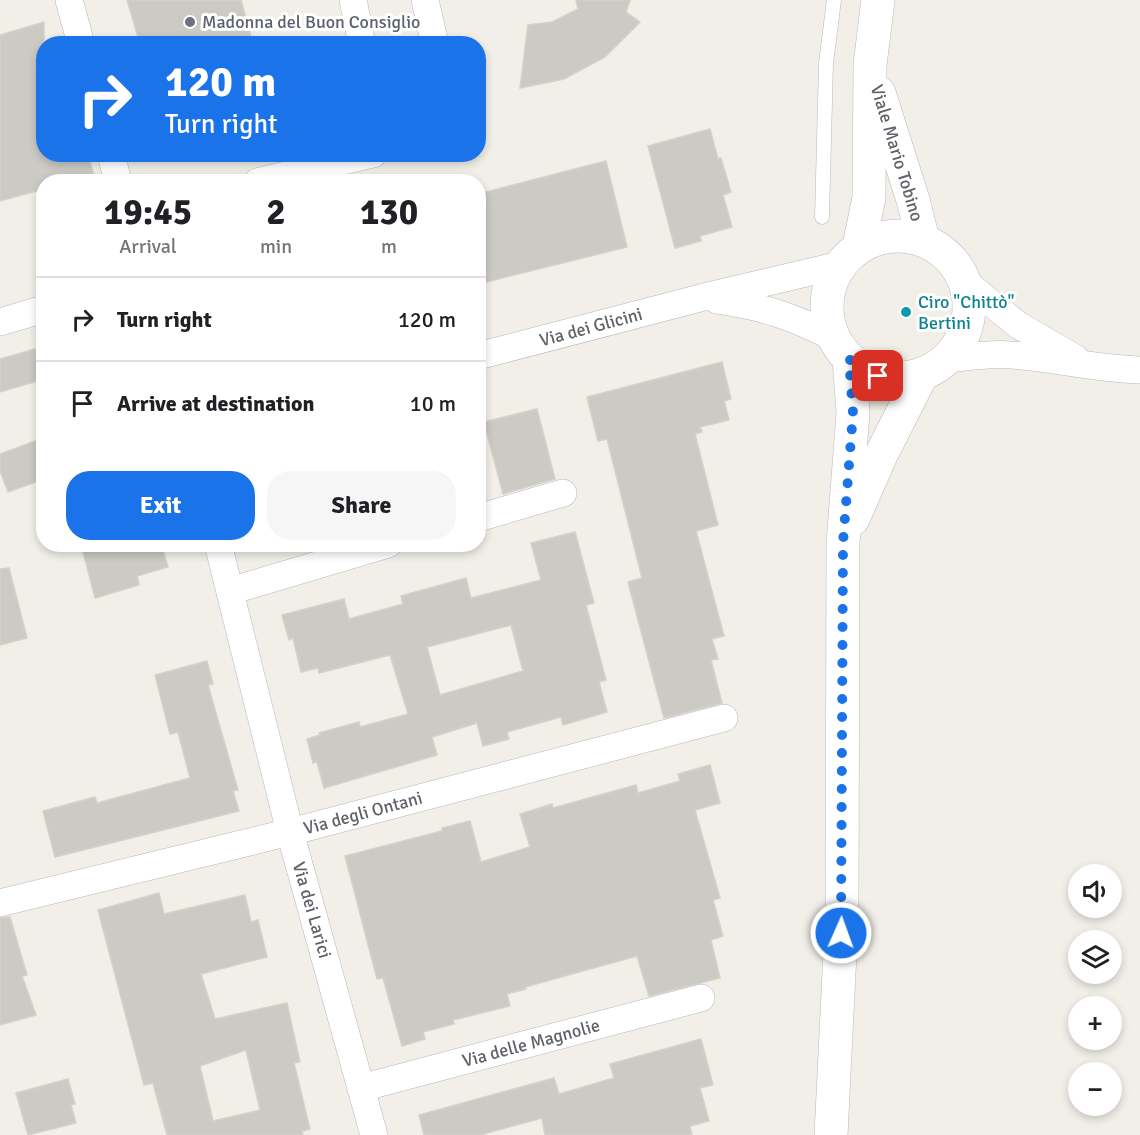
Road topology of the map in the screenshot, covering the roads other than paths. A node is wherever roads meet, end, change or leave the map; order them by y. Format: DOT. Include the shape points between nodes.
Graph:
graph roads {
  1 [pos="69,0"];
  2 [pos="353,0"];
  3 [pos="425,0"];
  4 [pos="834,0"];
  5 [pos="878,0"];
  6 [pos="79,36"];
  7 [pos="360,36"];
  8 [pos="433,36"];
  9 [pos="870,66"];
  10 [pos="340,162"];
  11 [pos="290,174"];
  12 [pos="822,217"];
  13 [pos="923,240"];
  14 [pos="849,256"];
  15 [pos="964,282"];
  16 [pos="704,297"];
  17 [pos="36,311"];
  18 [pos="0,322"];
  19 [pos="841,349"];
  20 [pos="486,354"];
  21 [pos="1084,363"];
  22 [pos="935,367"];
  23 [pos="1139,370"];
  24 [pos="563,493"];
  25 [pos="486,516"];
  26 [pos="843,543"];
  27 [pos="220,552"];
  28 [pos="361,552"];
  29 [pos="230,591"];
  30 [pos="724,718"];
  31 [pos="290,832"];
  32 [pos="0,903"];
  33 [pos="700,998"];
  34 [pos="361,1088"];
  35 [pos="374,1135"];
  36 [pos="831,1135"];
  1 -- 6 [label="street"];
  2 -- 7 [label="street"];
  3 -- 8 [label="street"];
  4 -- 12 [label="lane" via="826,63"];
  5 -- 9 [label="main road, Viale Mario Tobino"];
  9 -- 13 [label="main road, Viale Mario Tobino"];
  9 -- 14 [label="main road, Viale Mario Tobino" via="869,198"];
  10 -- 11 [label="street"];
  13 -- 14 [label="main road" via="887,236"];
  13 -- 15 [label="main road" via="955,264"];
  14 -- 16 [label="street, Via dei Glicini"];
  14 -- 19 [label="main road" via="831,282 826,301 828,320"];
  15 -- 21 [label="street" via="1018,325"];
  15 -- 22 [label="main road" via="969,302 968,323 960,343"];
  16 -- 19 [label="street, Via dei Glicini" via="780,313 804,323"];
  16 -- 20 [label="street, Via dei Glicini"];
  17 -- 18 [label="street"];
  19 -- 22 [label="main road" via="862,370 878,376 896,379"];
  19 -- 26 [label="main road" via="853,413"];
  21 -- 22 [label="street" via="1010,355"];
  21 -- 23 [label="street"];
  22 -- 26 [label="main road" via="881,455"];
  24 -- 25 [label="street"];
  26 -- 36 [label="main road" via="842,912"];
  27 -- 29 [label="street, Via dei Larici"];
  28 -- 29 [label="street"];
  29 -- 31 [label="street, Via dei Larici"];
  30 -- 31 [label="street, Via degli Ontani"];
  31 -- 32 [label="street, Via degli Ontani"];
  31 -- 34 [label="street, Via dei Larici"];
  33 -- 34 [label="street, Via delle Magnolie"];
  34 -- 35 [label="street, Via dei Larici"];
}
